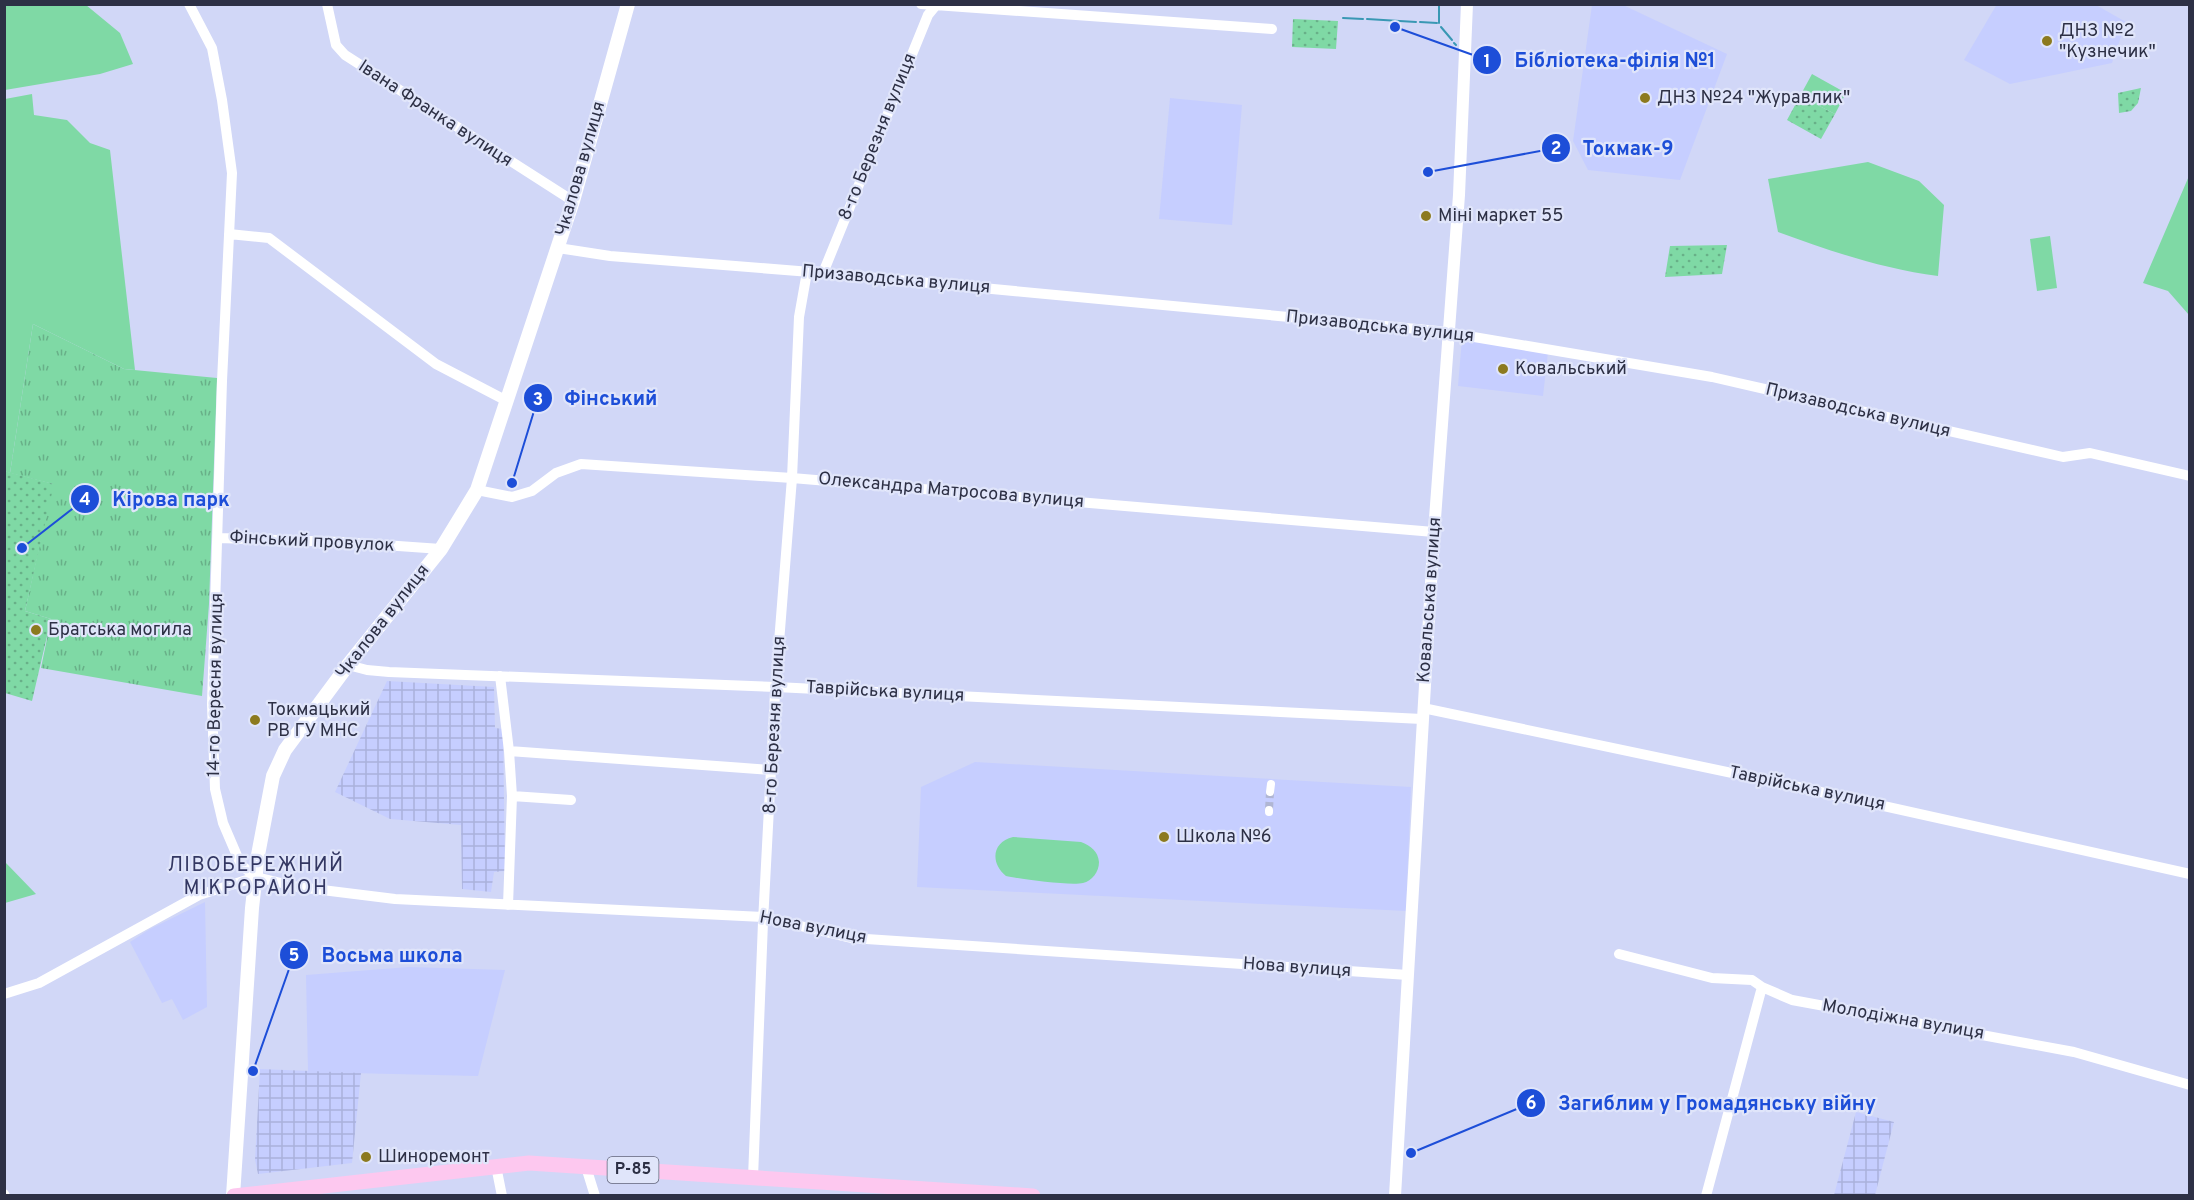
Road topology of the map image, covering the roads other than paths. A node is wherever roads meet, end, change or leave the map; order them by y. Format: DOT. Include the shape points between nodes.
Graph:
graph roads {
  1 [pos="189,4"];
  2 [pos="327,4"];
  3 [pos="628,4"];
  4 [pos="921,4"];
  5 [pos="1467,4"];
  6 [pos="936,5"];
  7 [pos="1272,29"];
  8 [pos="573,201"];
  9 [pos="229,234"];
  10 [pos="558,248"];
  11 [pos="807,272"];
  12 [pos="823,273"];
  13 [pos="1448,332"];
  14 [pos="507,401"];
  15 [pos="2190,476"];
  16 [pos="792,478"];
  17 [pos="477,490"];
  18 [pos="1434,532"];
  19 [pos="219,538"];
  20 [pos="441,549"];
  21 [pos="348,665"];
  22 [pos="500,676"];
  23 [pos="776,687"];
  24 [pos="1423,714"];
  25 [pos="509,751"];
  26 [pos="772,770"];
  27 [pos="512,796"];
  28 [pos="571,800"];
  29 [pos="2190,874"];
  30 [pos="256,877"];
  31 [pos="508,905"];
  32 [pos="763,917"];
  33 [pos="1619,954"];
  34 [pos="1408,975"];
  35 [pos="1761,987"];
  36 [pos="4,994"];
  37 [pos="2190,1085"];
  38 [pos="496,1166"];
  39 [pos="586,1167"];
  40 [pos="753,1178"];
  41 [pos="857,1190"];
  42 [pos="234,1196"];
  43 [pos="502,1196"];
  44 [pos="595,1196"];
  45 [pos="1033,1196"];
  46 [pos="1395,1196"];
  47 [pos="1706,1196"];
  1 -- 9 [label="street, 14-го Вересня вулиця" via="212,48 222,100 232,173"];
  2 -- 8 [label="street, Івана Франка вулиця" via="336,45 345,55"];
  3 -- 8 [label="main road, Чкалова вулиця"];
  4 -- 6 [label="street"];
  5 -- 13 [label="street, Ковальська вулиця" via="1459,195"];
  6 -- 7 [label="street"];
  6 -- 12 [label="street, 8-го Березня вулиця" via="928,15"];
  8 -- 10 [label="main road, Чкалова вулиця"];
  9 -- 14 [label="street" via="269,238 436,364"];
  9 -- 19 [label="street, 14-го Вересня вулиця"];
  10 -- 11 [label="street, Призаводська вулиця"];
  10 -- 14 [label="main road, Чкалова вулиця"];
  11 -- 12 [label="street, Призаводська вулиця"];
  11 -- 16 [label="street, 8-го Березня вулиця" via="799,317"];
  12 -- 13 [label="street, Призаводська вулиця"];
  13 -- 15 [label="street, Призаводська вулиця" via="1712,377 2063,457 2090,453"];
  13 -- 18 [label="street, Ковальська вулиця"];
  14 -- 17 [label="main road, Чкалова вулиця"];
  16 -- 17 [label="street, Олександра Матросова вулиця" via="581,464 555,473 532,491 512,497"];
  16 -- 18 [label="street, Олександра Матросова вулиця"];
  16 -- 23 [label="street, 8-го Березня вулиця"];
  17 -- 20 [label="main road, Чкалова вулиця"];
  18 -- 24 [label="street, Ковальська вулиця"];
  19 -- 20 [label="street, Фінський провулок"];
  19 -- 30 [label="street, 14-го Вересня вулиця" via="212,704 215,789 223,823 241,865"];
  20 -- 21 [label="main road, Чкалова вулиця"];
  21 -- 22 [label="street, Таврійська вулиця" via="389,672"];
  21 -- 30 [label="main road, Чкалова вулиця" via="285,750 273,776"];
  22 -- 23 [label="street, Таврійська вулиця"];
  22 -- 25 [label="street"];
  23 -- 24 [label="street, Таврійська вулиця"];
  23 -- 26 [label="street, 8-го Березня вулиця"];
  24 -- 29 [label="street, Таврійська вулиця" via="1789,785"];
  24 -- 34 [label="street, Ковальська вулиця"];
  25 -- 26 [label="street"];
  25 -- 27 [label="street"];
  26 -- 32 [label="street, 8-го Березня вулиця"];
  27 -- 28 [label="street"];
  27 -- 31 [label="street"];
  30 -- 31 [label="street, Нова вулиця" via="298,887 395,899"];
  30 -- 36 [label="street" via="200,895 39,983"];
  30 -- 42 [label="main road"];
  31 -- 32 [label="street, Нова вулиця"];
  32 -- 34 [label="street, Нова вулиця" via="851,938"];
  32 -- 40 [label="street, 8-го Березня вулиця"];
  33 -- 35 [label="street, Молодіжна вулиця" via="1712,978 1752,980"];
  34 -- 46 [label="street, Ковальська вулиця"];
  35 -- 37 [label="street, Молодіжна вулиця" via="1792,1000 2074,1052"];
  35 -- 47 [label="street"];
  38 -- 39 [label="main road, Р-85" via="529,1163"];
  38 -- 42 [label="main road, Р-85"];
  38 -- 43 [label="street"];
  39 -- 40 [label="main road, Р-85"];
  39 -- 44 [label="street"];
  40 -- 41 [label="main road, Р-85"];
  41 -- 45 [label="main road, Р-85"];
}
